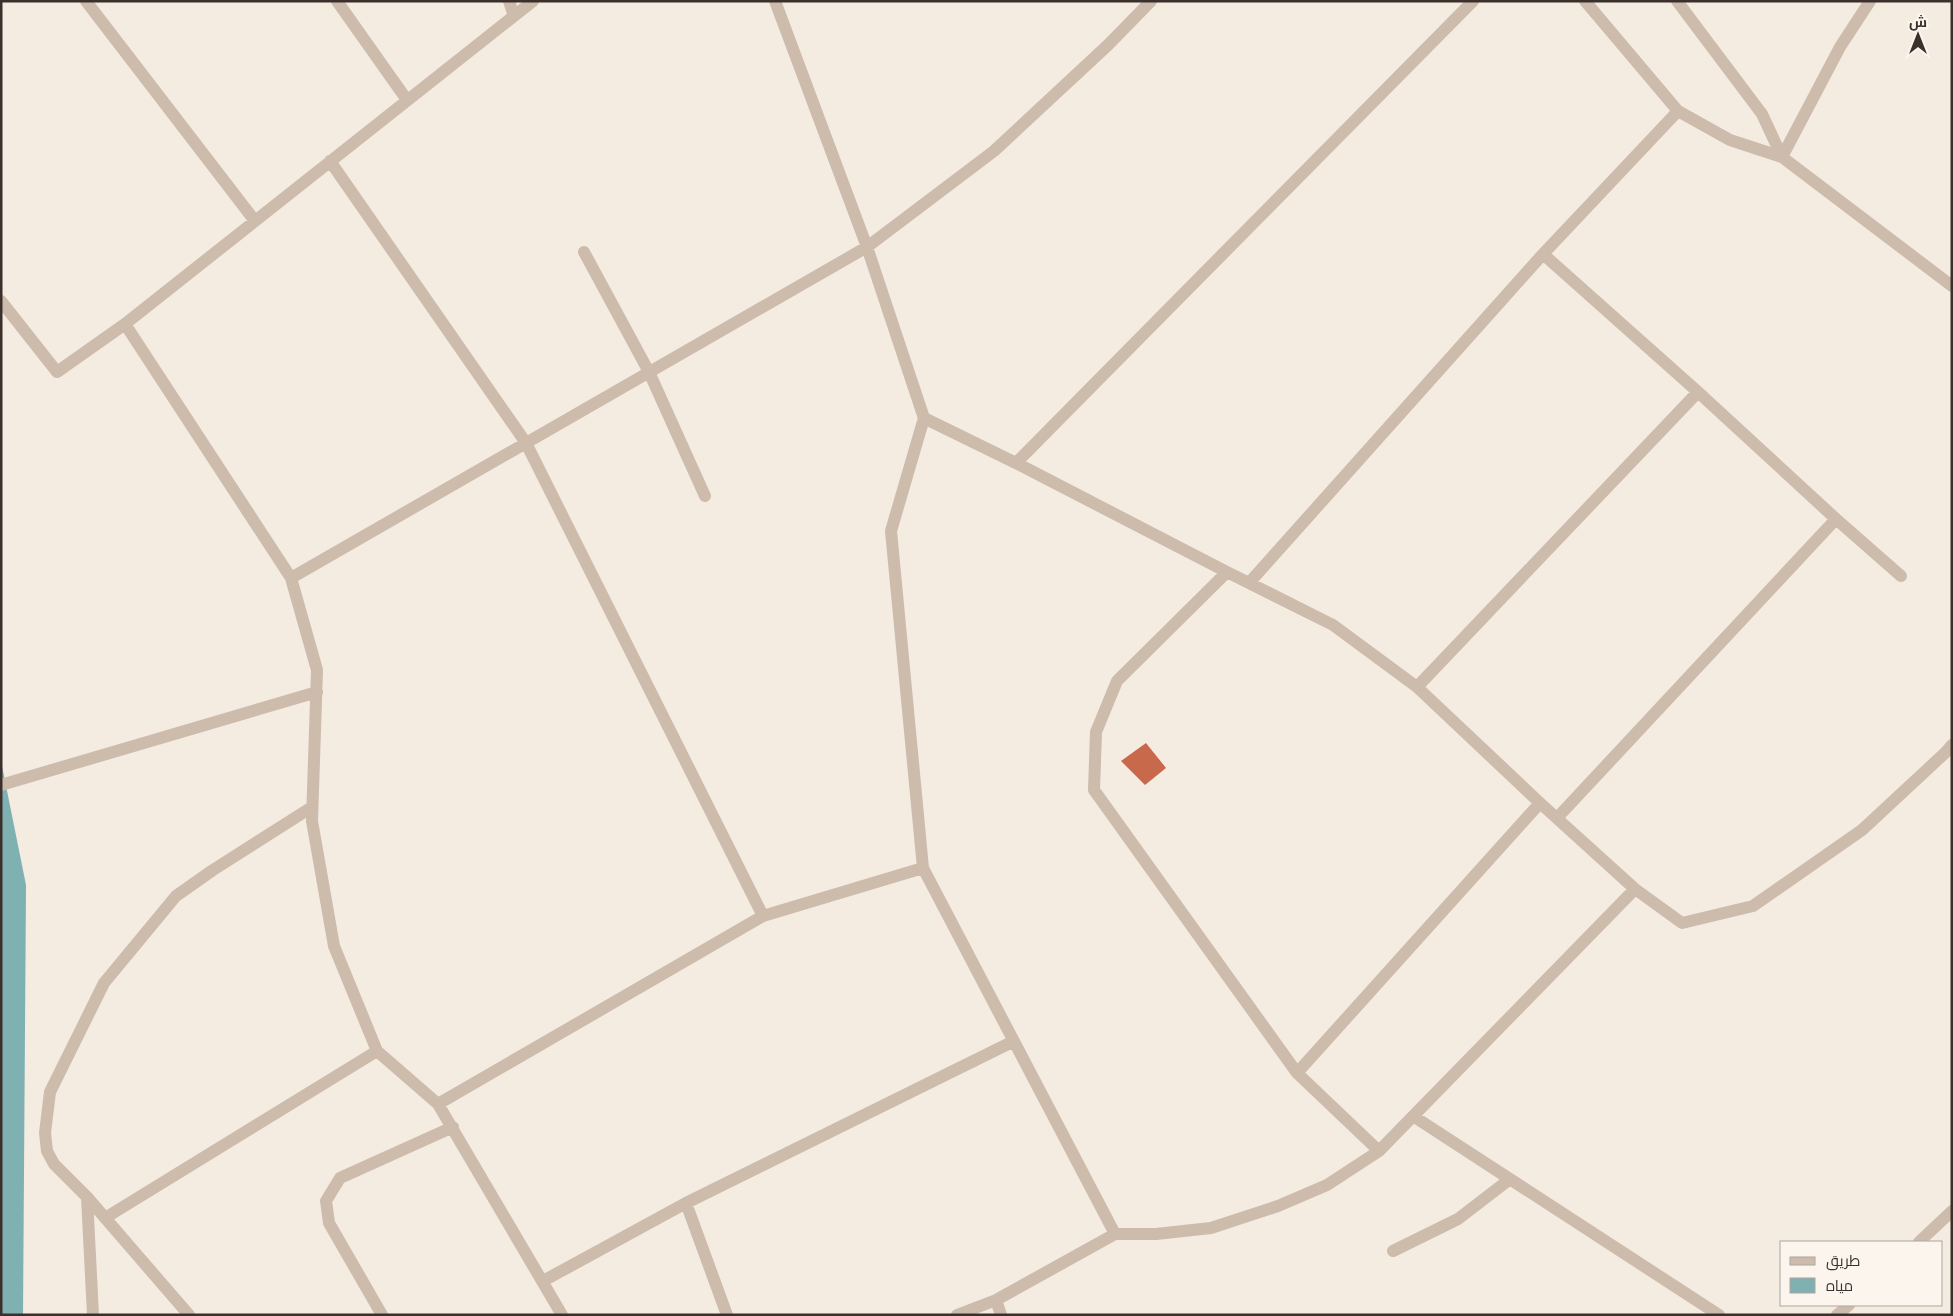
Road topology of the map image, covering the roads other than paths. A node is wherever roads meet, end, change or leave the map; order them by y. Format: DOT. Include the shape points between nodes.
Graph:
graph roads {
  1 [pos="86,1"];
  2 [pos="337,1"];
  3 [pos="510,1"];
  4 [pos="533,1"];
  5 [pos="775,1"];
  6 [pos="1151,1"];
  7 [pos="1473,1"];
  8 [pos="1586,1"];
  9 [pos="1677,1"];
  10 [pos="1870,1"];
  11 [pos="514,16"];
  12 [pos="407,100"];
  13 [pos="1678,111"];
  14 [pos="1782,156"];
  15 [pos="330,162"];
  16 [pos="255,221"];
  17 [pos="867,247"];
  18 [pos="584,252"];
  19 [pos="1543,254"];
  20 [pos="1950,282"];
  21 [pos="1,301"];
  22 [pos="125,324"];
  23 [pos="649,372"];
  24 [pos="1698,392"];
  25 [pos="924,418"];
  26 [pos="526,443"];
  27 [pos="1016,463"];
  28 [pos="705,496"];
  29 [pos="1836,519"];
  30 [pos="1227,572"];
  31 [pos="1901,576"];
  32 [pos="291,578"];
  33 [pos="1249,583"];
  34 [pos="1416,687"];
  35 [pos="316,692"];
  36 [pos="1952,745"];
  37 [pos="1,784"];
  38 [pos="1540,803"];
  39 [pos="312,807"];
  40 [pos="1558,818"];
  41 [pos="923,868"];
  42 [pos="1635,889"];
  43 [pos="763,916"];
  44 [pos="1014,1041"];
  45 [pos="378,1051"];
  46 [pos="1297,1073"];
  47 [pos="438,1104"];
  48 [pos="1413,1116"];
  49 [pos="453,1127"];
  50 [pos="1380,1151"];
  51 [pos="1510,1179"];
  52 [pos="87,1197"];
  53 [pos="686,1202"];
  54 [pos="1952,1211"];
  55 [pos="105,1218"];
  56 [pos="1115,1234"];
  57 [pos="1920,1241"];
  58 [pos="1394,1251"];
  59 [pos="543,1281"];
  60 [pos="996,1300"];
  61 [pos="1848,1306"];
  62 [pos="93,1315"];
  63 [pos="189,1315"];
  64 [pos="382,1315"];
  65 [pos="562,1315"];
  66 [pos="728,1315"];
  67 [pos="957,1315"];
  68 [pos="1001,1315"];
  69 [pos="1719,1315"];
  70 [pos="1837,1315"];
  1 -- 16 [label="street"];
  2 -- 12 [label="street"];
  3 -- 11 [label="street"];
  4 -- 11 [label="street"];
  5 -- 17 [label="street"];
  6 -- 17 [label="street" via="994,151"];
  7 -- 27 [label="street"];
  8 -- 13 [label="street"];
  9 -- 14 [label="street" via="1762,114"];
  10 -- 14 [label="street" via="1840,47"];
  11 -- 12 [label="street"];
  12 -- 15 [label="street"];
  13 -- 14 [label="street" via="1730,140"];
  13 -- 19 [label="street"];
  14 -- 20 [label="street"];
  15 -- 16 [label="street"];
  15 -- 26 [label="street"];
  16 -- 22 [label="street"];
  17 -- 23 [label="street"];
  17 -- 25 [label="street"];
  18 -- 23 [label="street"];
  19 -- 24 [label="street"];
  19 -- 33 [label="street"];
  21 -- 22 [label="street" via="57,372"];
  22 -- 32 [label="street"];
  23 -- 26 [label="street"];
  23 -- 28 [label="street"];
  24 -- 29 [label="street"];
  24 -- 34 [label="street"];
  25 -- 27 [label="street"];
  25 -- 41 [label="street" via="891,531"];
  26 -- 32 [label="street"];
  26 -- 43 [label="street"];
  27 -- 30 [label="street"];
  29 -- 31 [label="street"];
  29 -- 40 [label="street"];
  30 -- 33 [label="street"];
  30 -- 46 [label="street" via="1118,681 1096,732 1094,790"];
  32 -- 35 [label="street" via="317,670"];
  33 -- 34 [label="street" via="1333,625"];
  34 -- 38 [label="street"];
  35 -- 37 [label="street"];
  35 -- 39 [label="street"];
  36 -- 42 [label="street" via="1862,830 1753,906 1682,923"];
  38 -- 40 [label="street"];
  38 -- 46 [label="street"];
  39 -- 45 [label="street" via="334,946"];
  39 -- 52 [label="street" via="176,896 104,983 50,1092 44,1133 47,1151 54,1164"];
  40 -- 42 [label="street"];
  41 -- 43 [label="street"];
  41 -- 44 [label="street"];
  42 -- 48 [label="street"];
  43 -- 47 [label="street"];
  44 -- 53 [label="street"];
  44 -- 56 [label="street"];
  45 -- 47 [label="street"];
  45 -- 55 [label="street"];
  46 -- 50 [label="street"];
  47 -- 49 [label="street"];
  48 -- 50 [label="street"];
  48 -- 51 [label="street"];
  49 -- 59 [label="street"];
  49 -- 64 [label="street" via="340,1178 326,1201 329,1223"];
  50 -- 56 [label="street" via="1327,1185 1278,1206 1211,1228 1156,1234"];
  51 -- 58 [label="street" via="1458,1220"];
  51 -- 69 [label="street"];
  52 -- 55 [label="street"];
  52 -- 62 [label="street"];
  53 -- 59 [label="street"];
  53 -- 66 [label="street"];
  54 -- 57 [label="street"];
  55 -- 63 [label="street"];
  56 -- 60 [label="street"];
  59 -- 65 [label="street"];
  60 -- 67 [label="street"];
  60 -- 68 [label="street"];
  61 -- 70 [label="street"];
}
